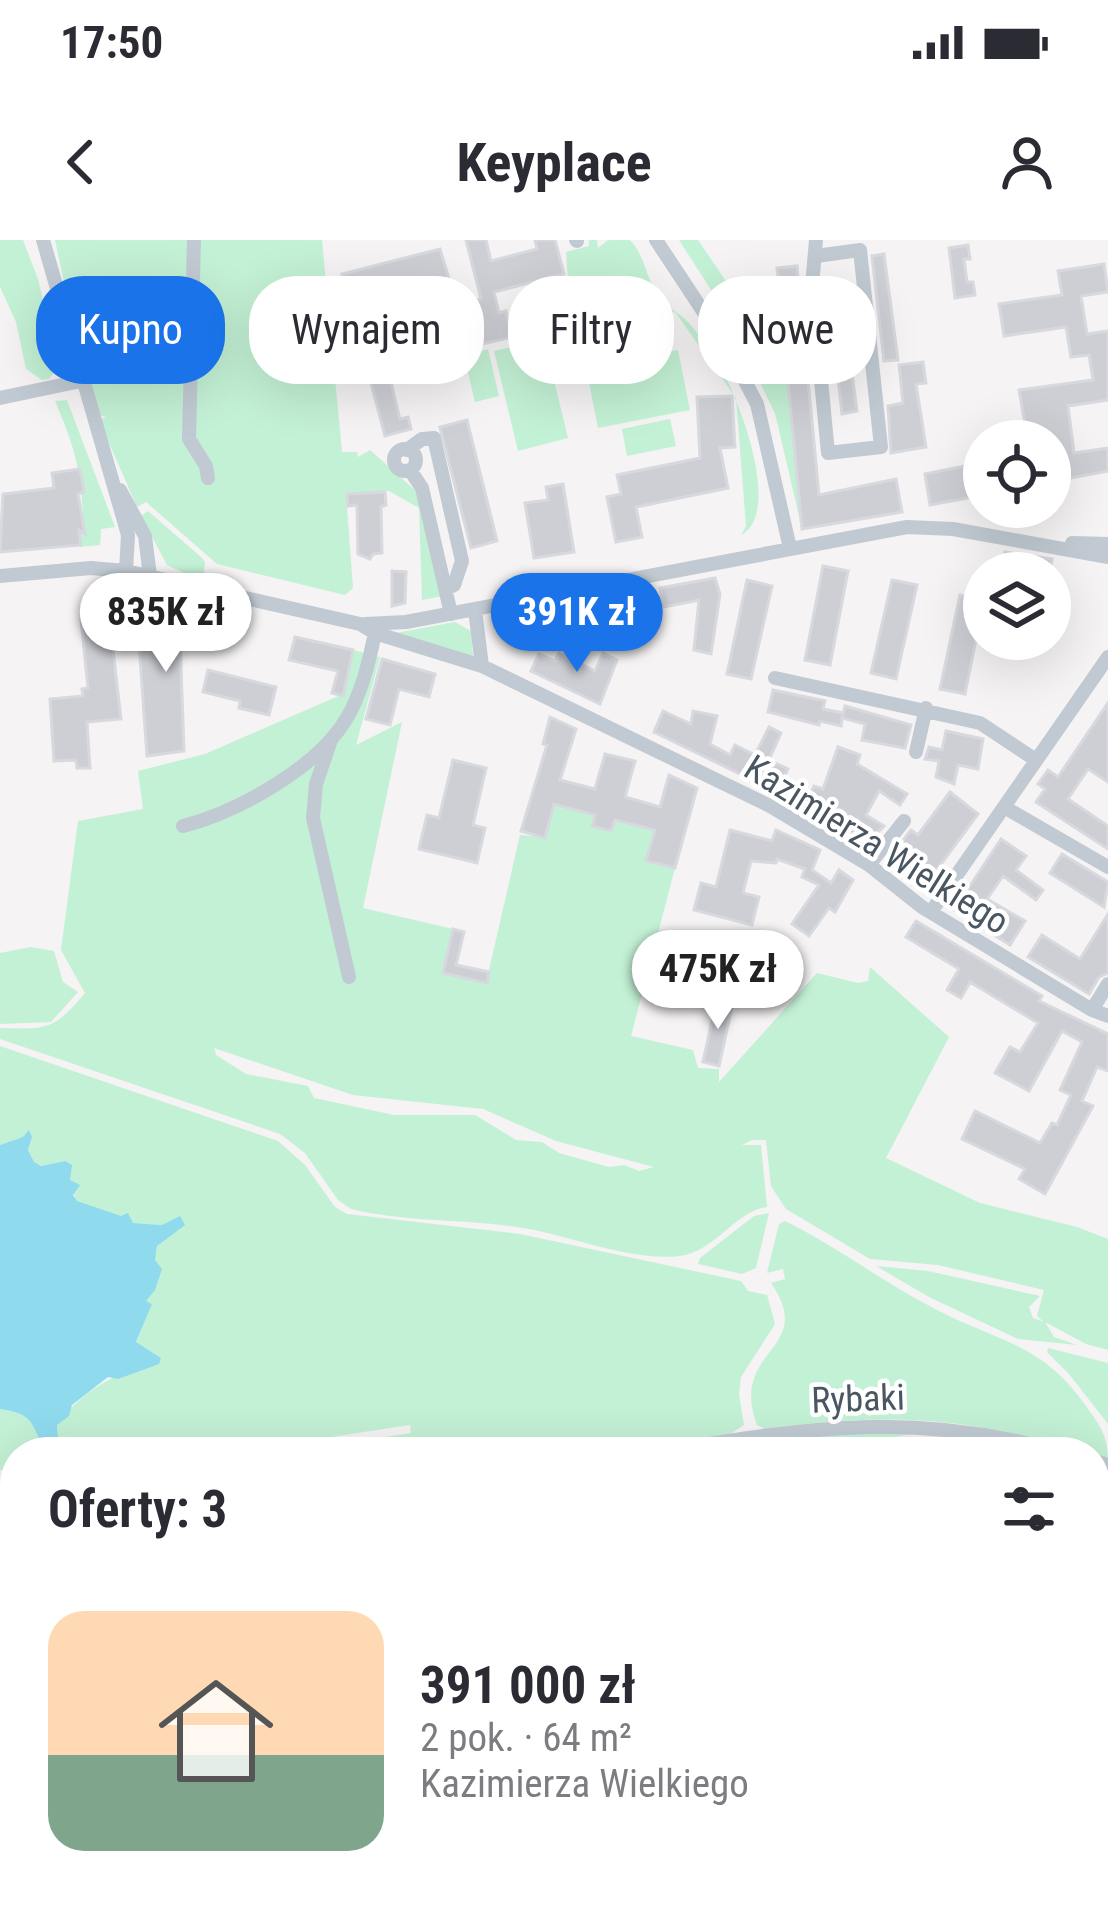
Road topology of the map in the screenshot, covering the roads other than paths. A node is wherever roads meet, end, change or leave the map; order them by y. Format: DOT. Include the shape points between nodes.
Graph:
graph roads {
  1 [pos="43,240"];
  2 [pos="194,240"];
  3 [pos="656,240"];
  4 [pos="816,248"];
  5 [pos="58,276"];
  6 [pos="68,384"];
  7 [pos="83,384"];
  8 [pos="0,398"];
  9 [pos="108,470"];
  10 [pos="208,478"];
  11 [pos="1043,542"];
  12 [pos="1108,544"];
  13 [pos="790,548"];
  14 [pos="1108,557"];
  15 [pos="126,571"];
  16 [pos="0,576"];
  17 [pos="150,576"];
  18 [pos="446,589"];
  19 [pos="475,610"];
  20 [pos="451,614"];
  21 [pos="360,624"];
  22 [pos="375,633"];
  23 [pos="1108,657"];
  24 [pos="482,666"];
  25 [pos="775,678"];
  26 [pos="926,708"];
  27 [pos="332,738"];
  28 [pos="916,752"];
  29 [pos="1036,760"];
  30 [pos="1004,807"];
  31 [pos="904,821"];
  32 [pos="183,826"];
  33 [pos="869,865"];
  34 [pos="1108,867"];
  35 [pos="931,912"];
  36 [pos="349,977"];
  37 [pos="1108,984"];
  38 [pos="1092,1010"];
  39 [pos="1108,1016"];
  40 [pos="754,1437"];
  41 [pos="997,1437"];
  1 -- 5 [label="street"];
  2 -- 10 [label="street" via="189,439"];
  3 -- 13 [label="street" via="757,404"];
  4 -- 4 [label="street" via="812,286 828,453 880,447 860,250"];
  6 -- 8 [label="street"];
  7 -- 9 [label="street"];
  9 -- 15 [label="street" via="128,535"];
  9 -- 17 [label="street" via="145,536"];
  11 -- 12 [label="street"];
  11 -- 13 [label="street" via="928,526"];
  11 -- 14 [label="street"];
  13 -- 19 [label="street"];
  15 -- 16 [label="street, Kazimierza Wielkiego"];
  15 -- 17 [label="street, Kazimierza Wielkiego"];
  17 -- 21 [label="street, Kazimierza Wielkiego"];
  18 -- 18 [label="street" via="422,488 394,462 422,439 434,438 462,560"];
  18 -- 20 [label="street"];
  19 -- 20 [label="street"];
  19 -- 24 [label="street"];
  20 -- 21 [label="street"];
  21 -- 22 [label="street, Kazimierza Wielkiego"];
  22 -- 24 [label="street, Kazimierza Wielkiego"];
  22 -- 27 [label="street" via="354,704"];
  23 -- 29 [label="street"];
  24 -- 33 [label="street, Kazimierza Wielkiego" via="770,806"];
  25 -- 26 [label="street"];
  26 -- 28 [label="street"];
  26 -- 29 [label="street" via="991,728"];
  27 -- 32 [label="street" via="250,799"];
  27 -- 36 [label="street" via="313,818"];
  29 -- 30 [label="street"];
  30 -- 34 [label="street"];
  30 -- 35 [label="street"];
  31 -- 33 [label="street"];
  33 -- 35 [label="street, Kazimierza Wielkiego"];
  35 -- 38 [label="street, Kazimierza Wielkiego"];
  37 -- 38 [label="street"];
  38 -- 39 [label="street, Kazimierza Wielkiego"];
  40 -- 41 [label="street, Rybaki" via="873,1424"];
}
